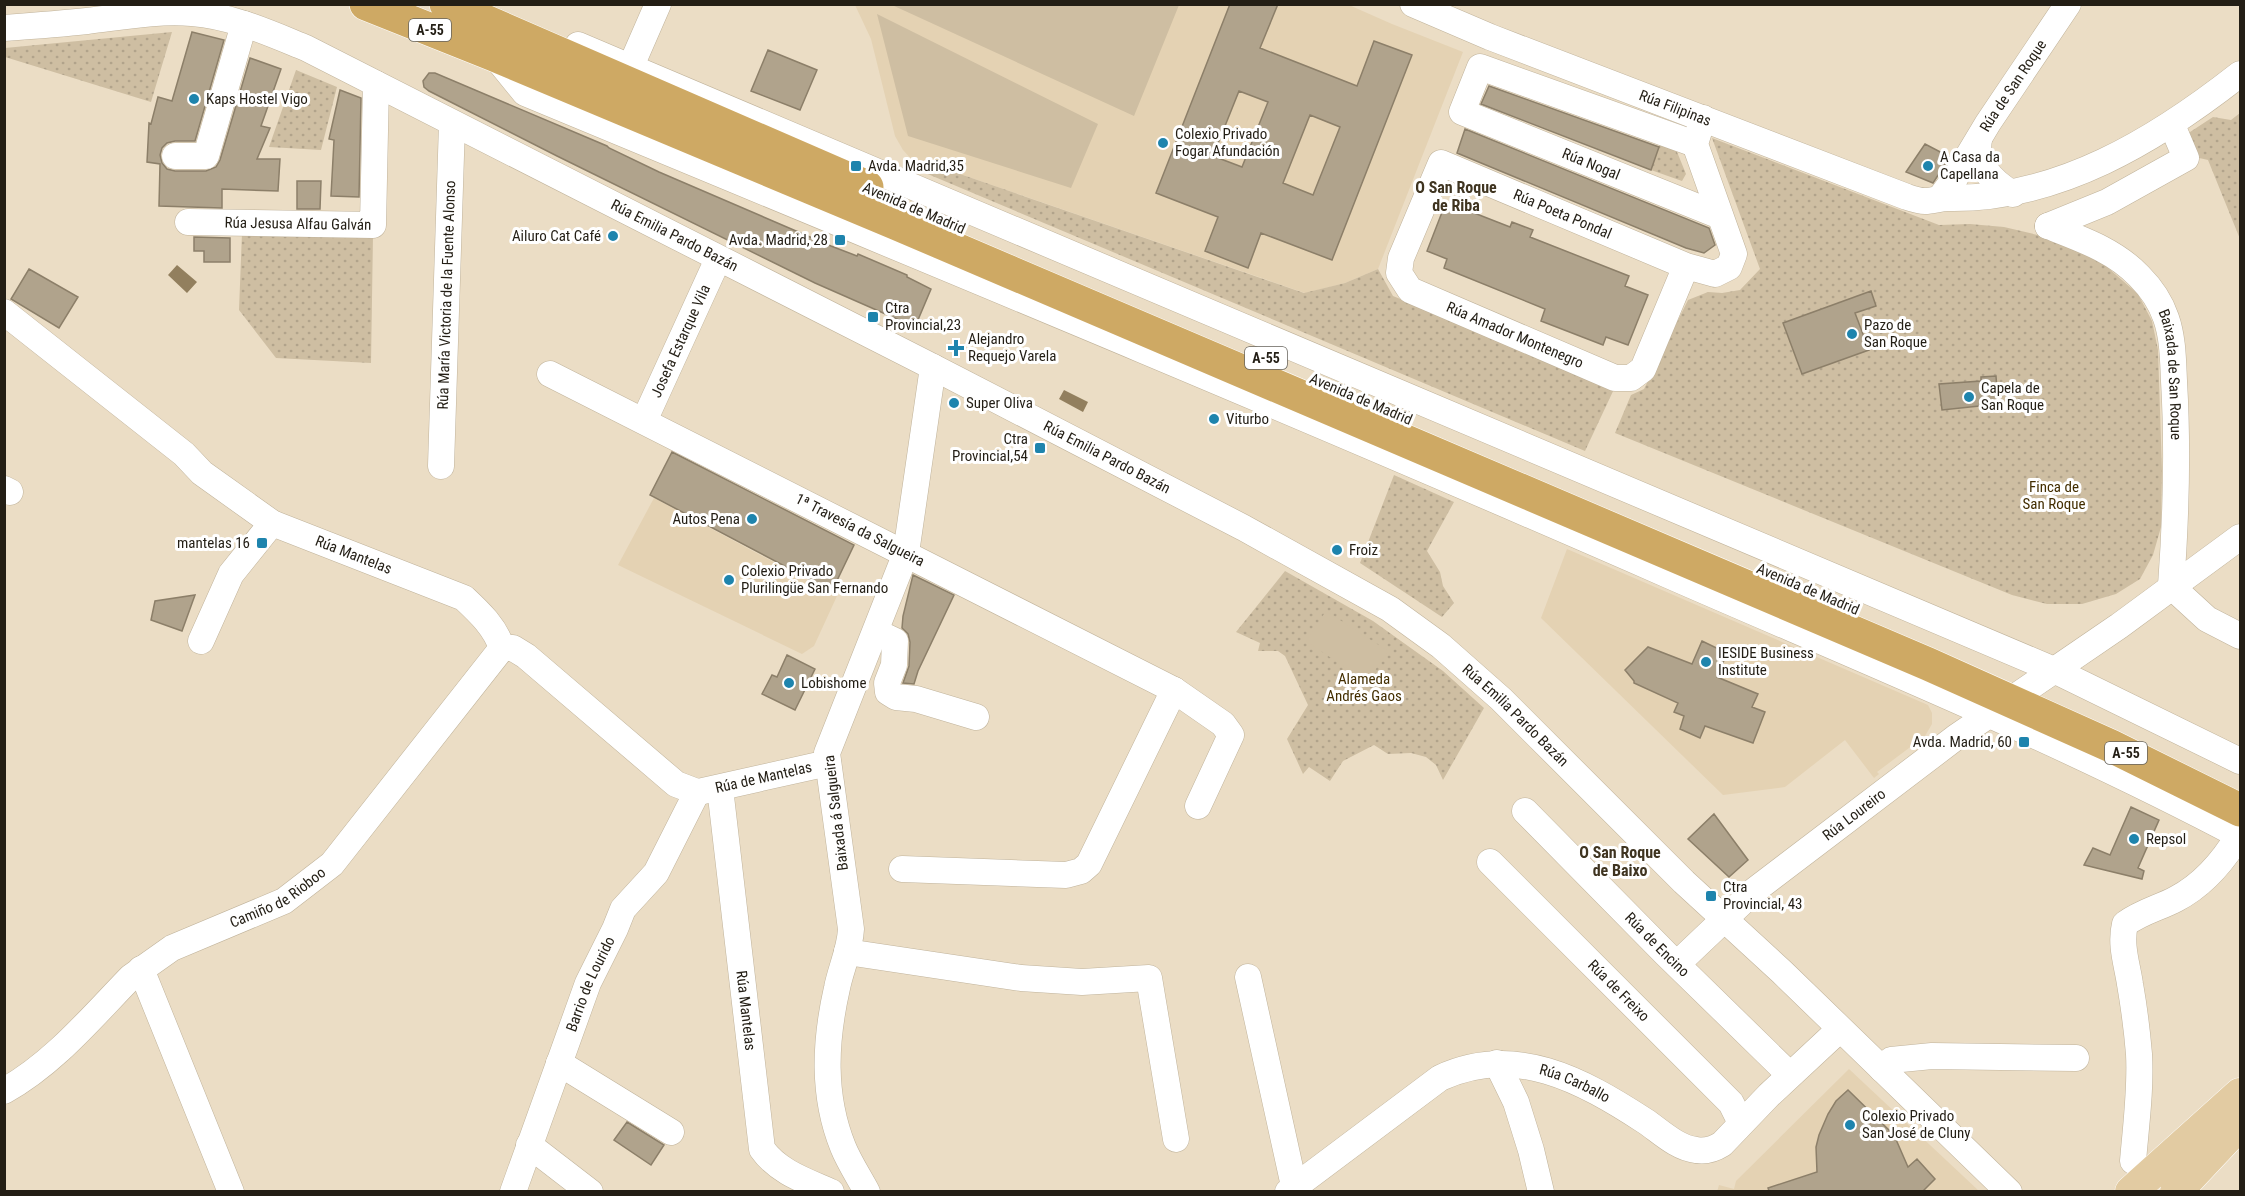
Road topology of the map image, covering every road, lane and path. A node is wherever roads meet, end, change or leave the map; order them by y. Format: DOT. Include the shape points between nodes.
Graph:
graph roads {
  1 [pos="366,4"];
  2 [pos="446,4"];
  3 [pos="658,4"];
  4 [pos="1413,4"];
  5 [pos="2068,4"];
  6 [pos="244,24"];
  7 [pos="4,28"];
  8 [pos="498,42"];
  9 [pos="631,66"];
  10 [pos="2241,74"];
  11 [pos="376,84"];
  12 [pos="1703,118"];
  13 [pos="452,124"];
  14 [pos="2172,124"];
  15 [pos="1979,139"];
  16 [pos="1695,144"];
  17 [pos="175,156"];
  18 [pos="1441,163"];
  19 [pos="2089,168"];
  20 [pos="2013,194"];
  21 [pos="1940,198"];
  22 [pos="2107,202"];
  23 [pos="1720,216"];
  24 [pos="188,222"];
  25 [pos="718,259"];
  26 [pos="1686,266"];
  27 [pos="4,312"];
  28 [pos="933,367"];
  29 [pos="550,374"];
  30 [pos="644,421"];
  31 [pos="441,466"];
  32 [pos="272,523"];
  33 [pos="2241,537"];
  34 [pos="906,553"];
  35 [pos="2171,586"];
  36 [pos="876,632"];
  37 [pos="2241,636"];
  38 [pos="201,641"];
  39 [pos="502,648"];
  40 [pos="1172,689"];
  41 [pos="2021,692"];
  42 [pos="975,717"];
  43 [pos="2241,761"];
  44 [pos="828,763"];
  45 [pos="2241,786"];
  46 [pos="708,790"];
  47 [pos="1198,806"];
  48 [pos="1525,811"];
  49 [pos="2240,827"];
  50 [pos="1490,862"];
  51 [pos="902,869"];
  52 [pos="1725,919"];
  53 [pos="847,952"];
  54 [pos="1677,964"];
  55 [pos="141,969"];
  56 [pos="1248,977"];
  57 [pos="1840,1029"];
  58 [pos="2076,1058"];
  59 [pos="559,1062"];
  60 [pos="1497,1063"];
  61 [pos="1882,1069"];
  62 [pos="1790,1075"];
  63 [pos="4,1092"];
  64 [pos="2241,1094"];
  65 [pos="1741,1124"];
  66 [pos="2241,1124"];
  67 [pos="671,1132"];
  68 [pos="1176,1139"];
  69 [pos="529,1145"];
  70 [pos="2133,1161"];
  71 [pos="1291,1189"];
  72 [pos="231,1191"];
  73 [pos="513,1191"];
  74 [pos="590,1191"];
  75 [pos="831,1191"];
  76 [pos="867,1191"];
  77 [pos="1541,1191"];
  78 [pos="2009,1191"];
  79 [pos="2131,1191"];
  80 [pos="2176,1191"];
  1 -- 8 [label="highway, Avenida de Madrid / A-55"];
  2 -- 8 [label="highway, Avenida de Madrid / A-55"];
  3 -- 9 [label="street"];
  4 -- 12 [label="street, Rúa Filipinas" via="1490,38"];
  5 -- 15 [label="street, Rúa de San Roque"];
  6 -- 7 [label="street, Rúa Emilia Pardo Bazán" via="193,13 162,12"];
  6 -- 11 [label="street, Rúa Emilia Pardo Bazán" via="306,48"];
  6 -- 17 [label="street" via="206,156"];
  8 -- 9 [label="street, Avenida de Madrid" via="550,33"];
  8 -- 41 [label="highway, Avenida de Madrid / A-55" via="926,237"];
  9 -- 41 [label="street, Avenida de Madrid" via="1947,626"];
  10 -- 14 [label="street, Rúa Filipinas"];
  11 -- 13 [label="street, Rúa Emilia Pardo Bazán"];
  11 -- 24 [label="street, Rúa Jesusa Alfau Galván" via="373,225"];
  12 -- 16 [label="street"];
  12 -- 21 [label="street, Rúa Filipinas" via="1907,197 1924,202"];
  13 -- 25 [label="street, Rúa Emilia Pardo Bazán"];
  13 -- 31 [label="street, Rúa María Victoria de la Fuente Alonso"];
  14 -- 19 [label="street, Rúa Filipinas"];
  14 -- 22 [label="street" via="2186,158"];
  15 -- 20 [label="street" via="1979,156 1985,170"];
  15 -- 21 [label="street, Rúa de San Roque"];
  16 -- 23 [label="street, Rúa Poeta Pondal"];
  16 -- 23 [label="street, Rúa Nogal" via="1480,67 1462,112"];
  18 -- 26 [label="street, Rúa Poeta Pondal"];
  18 -- 26 [label="street, Rúa Amador Montenegro" via="1401,258 1400,273 1410,290 1615,378 1631,378 1643,369"];
  19 -- 20 [label="street, Rúa Filipinas"];
  19 -- 22 [label="street"];
  20 -- 21 [label="street, Rúa Filipinas"];
  22 -- 35 [label="street, Baixada de San Roque" via="2048,225 2095,245 2127,265 2141,277 2166,317 2175,407"];
  23 -- 26 [label="street, Rúa Poeta Pondal" via="1734,254 1729,267 1715,274"];
  25 -- 28 [label="street, Rúa Emilia Pardo Bazán"];
  25 -- 30 [label="street, Josefa Estarque Vila"];
  27 -- 32 [label="street, Rúa Mantelas" via="184,454 202,473"];
  28 -- 34 [label="street, Baixada á Salgueira"];
  28 -- 52 [label="street, Rúa Emilia Pardo Bazán" via="1244,528 1390,609 1441,646 1501,699"];
  29 -- 30 [label="street, 1ª Travesía da Salgueira"];
  30 -- 34 [label="street, 1ª Travesía da Salgueira"];
  32 -- 38 [label="street" via="231,574"];
  32 -- 39 [label="street, Rúa Mantelas" via="464,598 498,635"];
  33 -- 35 [label="street, Rúa Loureiro"];
  34 -- 36 [label="street, Baixada á Salgueira"];
  34 -- 40 [label="street, 1ª Travesía da Salgueira"];
  35 -- 37 [label="street" via="2207,619"];
  35 -- 41 [label="street, Rúa Loureiro"];
  36 -- 42 [label="street" via="895,641 888,692"];
  36 -- 44 [label="street, Baixada á Salgueira" via="830,743"];
  39 -- 46 [label="street" via="513,648 526,656 676,784"];
  39 -- 55 [label="street, Camiño de Rioboo" via="332,864 284,901 172,948"];
  40 -- 47 [label="street, 1ª Travesía da Salgueira" via="1223,724 1231,735"];
  40 -- 51 [label="street" via="1089,864 1082,871 1066,875"];
  41 -- 43 [label="street"];
  41 -- 45 [label="highway, Avenida de Madrid / A-55" via="2069,702"];
  41 -- 49 [label="highway, Avenida de Madrid / A-55"];
  41 -- 52 [label="street, Rúa Loureiro" via="1954,738 1755,890"];
  44 -- 46 [label="street, Rúa de Mantelas"];
  44 -- 53 [label="street, Baixada á Salgueira" via="851,929"];
  46 -- 59 [label="street, Barrio de Lourido" via="656,873 623,909 588,983"];
  46 -- 75 [label="street, Rúa Mantelas" via="762,1149 771,1161"];
  48 -- 54 [label="street, Rúa de Encino"];
  49 -- 70 [label="street" via="2223,860 2196,884 2125,924 2123,951 2139,1056"];
  50 -- 65 [label="street, Rúa de Freixo" via="1731,1103"];
  52 -- 54 [label="street, Rúa Loureiro"];
  52 -- 57 [label="street, Rúa Emilia Pardo Bazán"];
  53 -- 68 [label="street" via="1021,978 1082,982 1149,978"];
  53 -- 76 [label="street, Baixada á Salgueira" via="828,1033 828,1091 843,1148"];
  54 -- 62 [label="street, Rúa de Encino"];
  55 -- 63 [label="street, Camiño de Rioboo" via="30,1077"];
  55 -- 72 [label="street"];
  56 -- 71 [label="street"];
  57 -- 61 [label="street, Rúa Emilia Pardo Bazán"];
  57 -- 62 [label="street, Rúa Carballo"];
  58 -- 61 [label="street" via="1932,1056 1891,1060"];
  59 -- 67 [label="street"];
  59 -- 69 [label="street, Barrio de Lourido"];
  60 -- 65 [label="street, Rúa Carballo" via="1533,1067 1579,1083 1689,1149 1714,1149"];
  60 -- 71 [label="street, Rúa Carballo" via="1469,1067 1440,1078"];
  60 -- 77 [label="street" via="1516,1102"];
  61 -- 78 [label="street, Rúa Emilia Pardo Bazán"];
  62 -- 65 [label="street, Rúa Carballo"];
  64 -- 79 [label="main road"];
  66 -- 80 [label="main road"];
  69 -- 73 [label="street, Barrio de Lourido"];
  69 -- 74 [label="street"];
}
